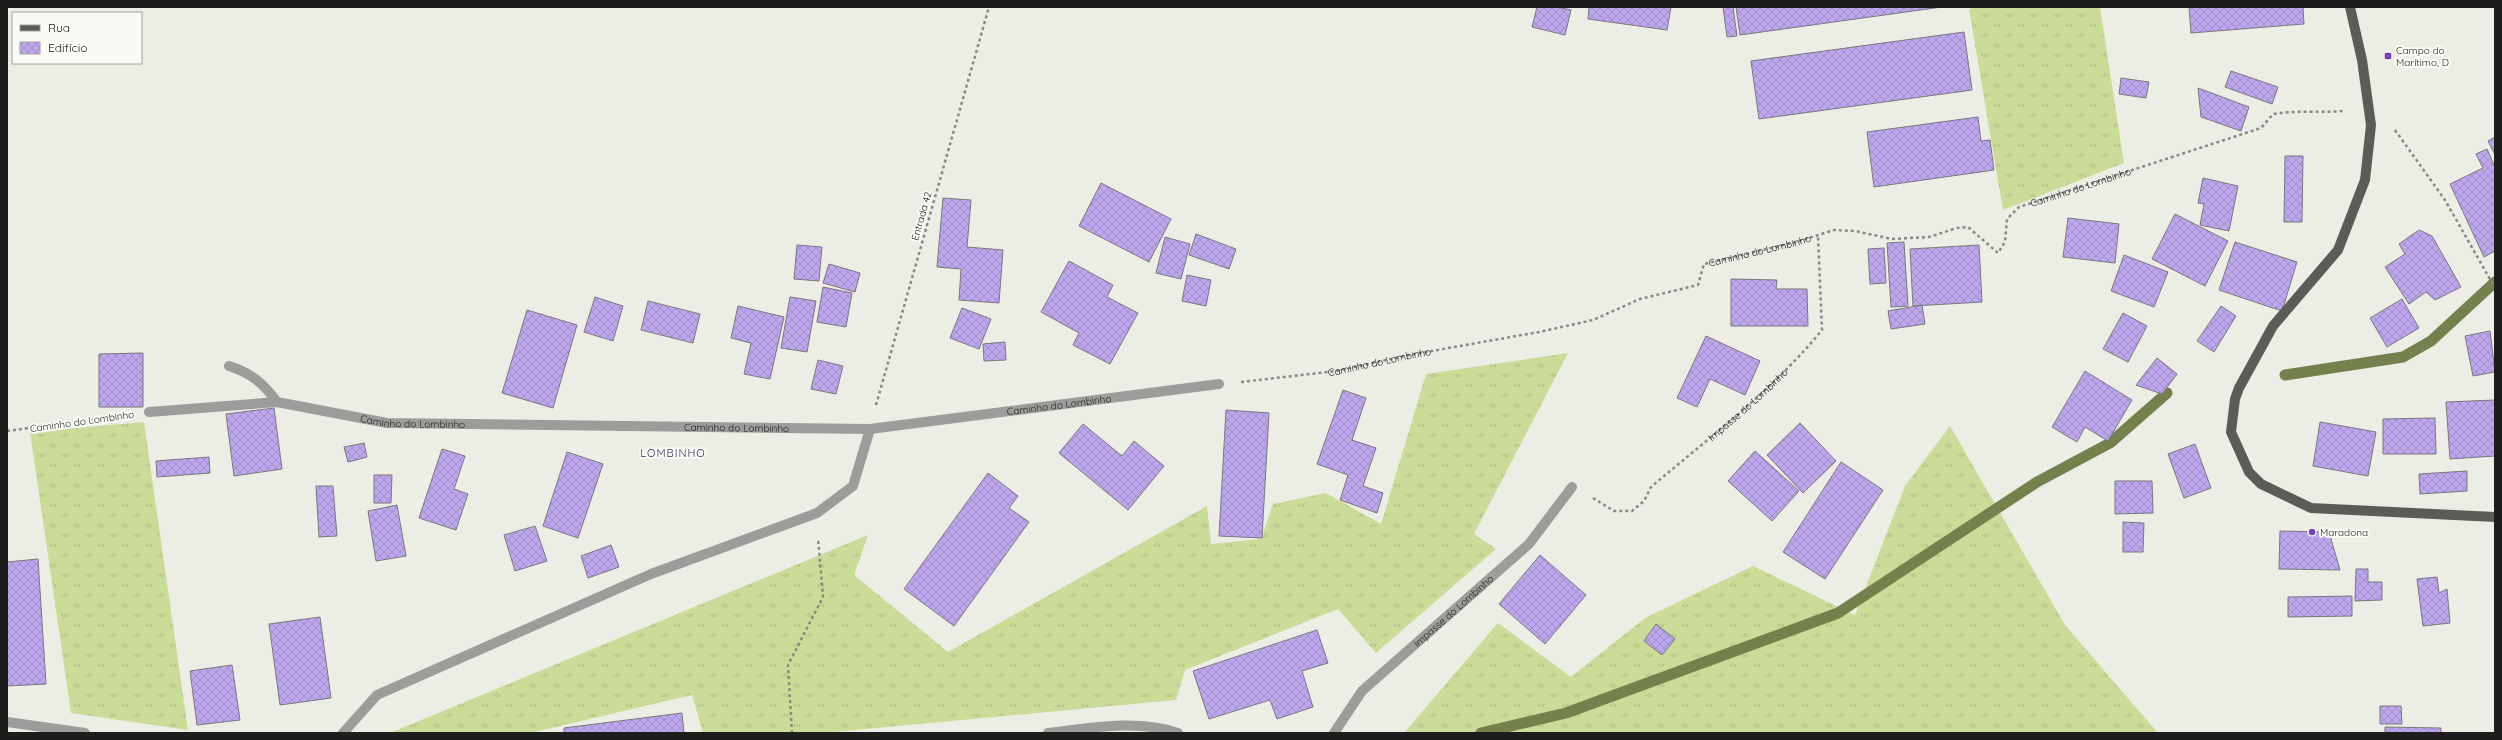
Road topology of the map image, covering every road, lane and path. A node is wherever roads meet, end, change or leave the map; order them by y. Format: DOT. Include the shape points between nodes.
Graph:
graph roads {
  1 [pos="989,7"];
  2 [pos="2350,7"];
  3 [pos="2345,103"];
  4 [pos="2371,125"];
  5 [pos="1818,236"];
  6 [pos="2495,288"];
  7 [pos="229,366"];
  8 [pos="1219,384"];
  9 [pos="277,402"];
  10 [pos="149,412"];
  11 [pos="870,429"];
  12 [pos="7,431"];
  13 [pos="1572,488"];
  14 [pos="1595,499"];
  15 [pos="817,513"];
  16 [pos="2495,517"];
  17 [pos="7,722"];
  18 [pos="84,733"];
  19 [pos="343,733"];
  20 [pos="792,733"];
  21 [pos="1048,733"];
  22 [pos="1178,733"];
  23 [pos="1334,733"];
  1 -- 11 [label="path, Entrada 42"];
  2 -- 4 [label="main road" via="2362,60"];
  3 -- 5 [label="path, Caminho do Lombinho" via="2346,111 2312,113 2297,110 2273,114 2261,128 2019,207 2006,219 2005,242 1998,253 1968,227 1929,237 1899,239 1841,230"];
  4 -- 6 [label="path" via="2391,123 2445,200"];
  4 -- 16 [label="main road" via="2365,180 2338,250 2272,326 2234,399 2231,432 2249,472 2261,484 2311,508"];
  5 -- 8 [label="path, Caminho do Lombinho" via="1704,264 1698,285 1640,298 1593,320 1336,371"];
  5 -- 14 [label="path, Impasse do Lombinho" via="1822,330 1799,359 1748,406 1650,487 1644,501 1632,511 1614,511"];
  7 -- 9 [label="street" via="248,372 265,385"];
  8 -- 11 [label="street, Caminho do Lombinho"];
  9 -- 10 [label="street, Caminho do Lombinho"];
  9 -- 11 [label="street, Caminho do Lombinho" via="387,423"];
  10 -- 12 [label="path, Caminho do Lombinho"];
  11 -- 15 [label="street" via="853,486"];
  13 -- 23 [label="street, Impasse do Lombinho" via="1529,544 1362,691"];
  15 -- 19 [label="street" via="652,574 377,695"];
  15 -- 20 [label="path" via="823,597 788,665"];
  17 -- 18 [label="street"];
  21 -- 22 [label="street" via="1104,726 1163,728"];
}
